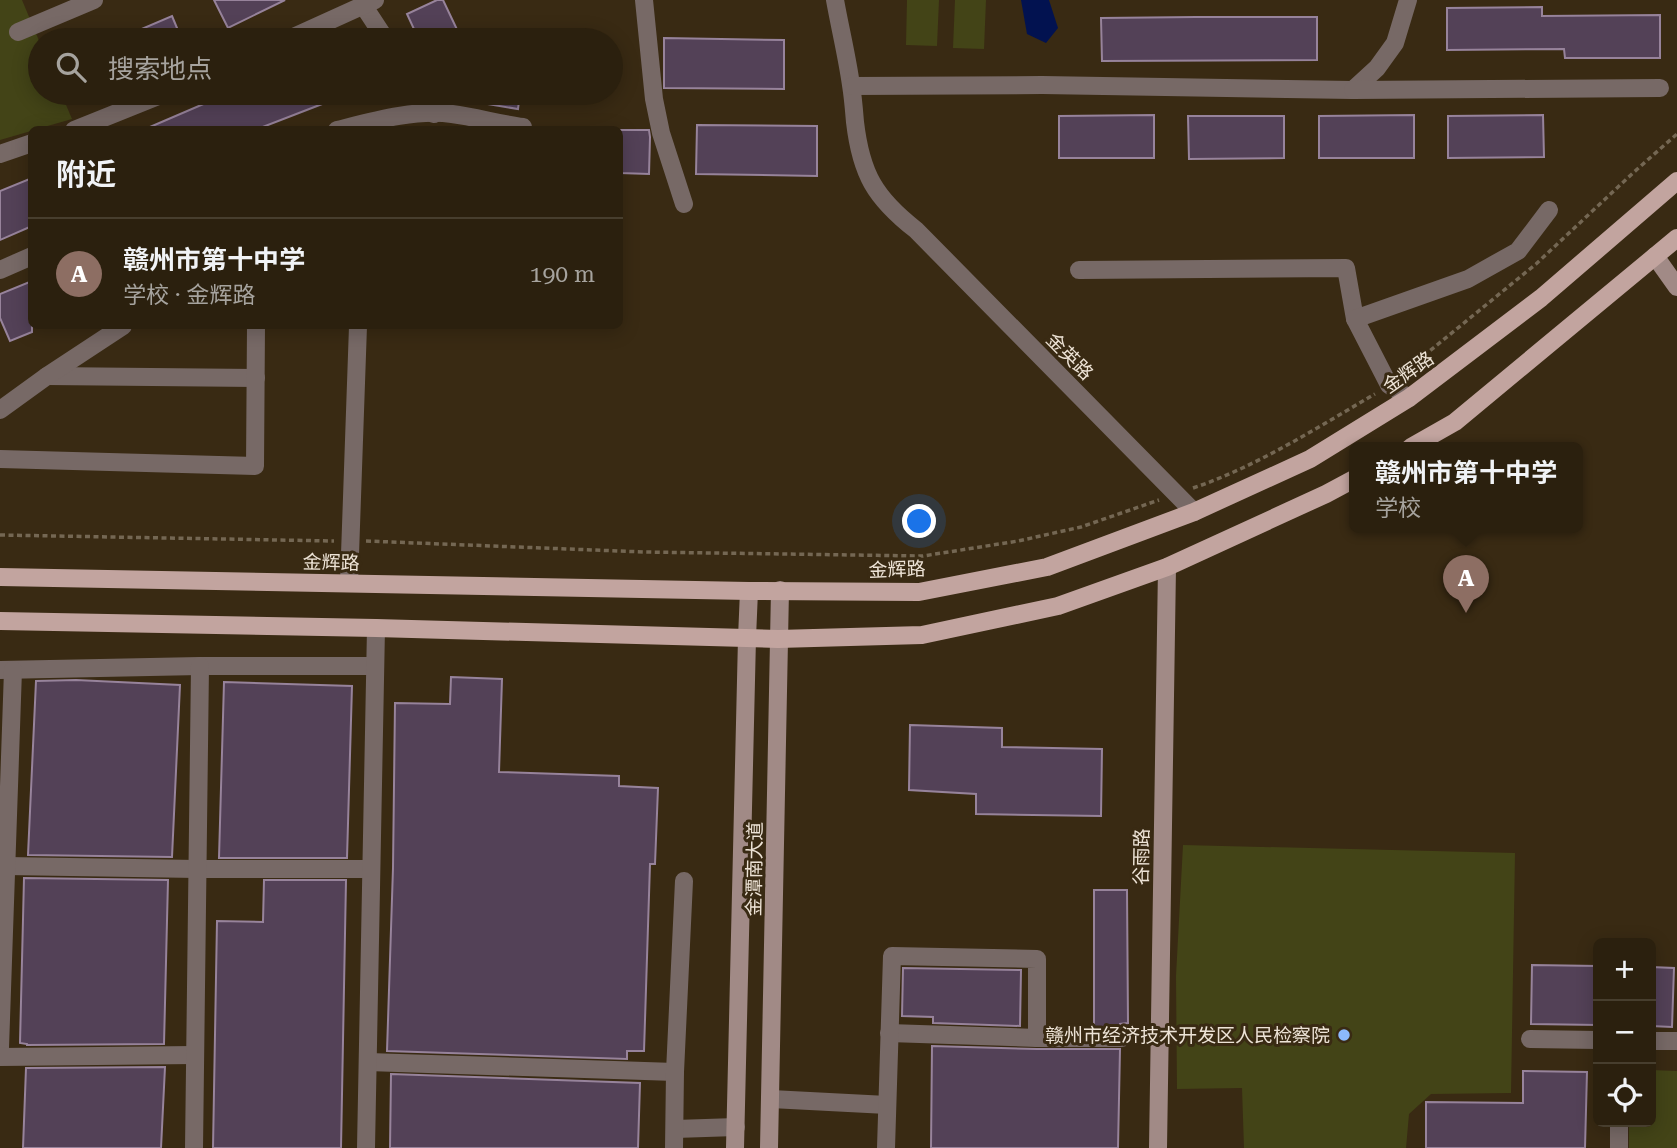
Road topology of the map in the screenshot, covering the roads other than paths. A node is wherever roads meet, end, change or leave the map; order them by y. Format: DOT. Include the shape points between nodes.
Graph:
graph roads {
  1 [pos="94,0"];
  2 [pos="644,0"];
  3 [pos="835,0"];
  4 [pos="1408,0"];
  5 [pos="369,3"];
  6 [pos="28,28"];
  7 [pos="28,28"];
  8 [pos="314,28"];
  9 [pos="380,28"];
  10 [pos="19,32"];
  11 [pos="852,86"];
  12 [pos="1660,88"];
  13 [pos="1353,90"];
  14 [pos="136,105"];
  15 [pos="428,105"];
  16 [pos="434,114"];
  17 [pos="84,126"];
  18 [pos="355,126"];
  19 [pos="512,126"];
  20 [pos="28,144"];
  21 [pos="0,153"];
  22 [pos="1677,181"];
  23 [pos="684,204"];
  24 [pos="1549,210"];
  25 [pos="1677,239"];
  26 [pos="1655,257"];
  27 [pos="28,258"];
  28 [pos="0,270"];
  29 [pos="1080,270"];
  30 [pos="1677,287"];
  31 [pos="1355,319"];
  32 [pos="118,329"];
  33 [pos="256,329"];
  34 [pos="358,329"];
  35 [pos="47,376"];
  36 [pos="256,378"];
  37 [pos="1409,398"];
  38 [pos="0,410"];
  39 [pos="1420,442"];
  40 [pos="0,459"];
  41 [pos="1349,482"];
  42 [pos="1194,512"];
  43 [pos="1167,567"];
  44 [pos="0,577"];
  45 [pos="349,583"];
  46 [pos="780,590"];
  47 [pos="749,591"];
  48 [pos="0,621"];
  49 [pos="376,628"];
  50 [pos="747,638"];
  51 [pos="778,639"];
  52 [pos="200,666"];
  53 [pos="375,666"];
  54 [pos="6,670"];
  55 [pos="5,725"];
  56 [pos="4,783"];
  57 [pos="3,846"];
  58 [pos="6,866"];
  59 [pos="198,869"];
  60 [pos="371,869"];
  61 [pos="684,881"];
  62 [pos="2,910"];
  63 [pos="1,986"];
  64 [pos="889,1032"];
  65 [pos="1037,1038"];
  66 [pos="1122,1038"];
  67 [pos="1530,1039"];
  68 [pos="1593,1040"];
  69 [pos="1656,1041"];
  70 [pos="1677,1041"];
  71 [pos="0,1048"];
  72 [pos="195,1055"];
  73 [pos="0,1057"];
  74 [pos="368,1062"];
  75 [pos="675,1072"];
  76 [pos="771,1099"];
  77 [pos="887,1105"];
  78 [pos="736,1126"];
  79 [pos="1619,1127"];
  80 [pos="675,1129"];
  81 [pos="194,1148"];
  82 [pos="366,1148"];
  83 [pos="674,1148"];
  84 [pos="735,1148"];
  85 [pos="769,1148"];
  86 [pos="887,1148"];
  87 [pos="1158,1148"];
  88 [pos="1619,1148"];
  1 -- 6 [label="street"];
  2 -- 23 [label="street" via="654,99"];
  3 -- 11 [label="street, 金英路"];
  4 -- 13 [label="street" via="1395,43"];
  5 -- 8 [label="street"];
  5 -- 9 [label="street"];
  7 -- 10 [label="street"];
  11 -- 13 [label="street"];
  11 -- 42 [label="street, 金英路" via="862,161 872,185 897,216"];
  12 -- 13 [label="street"];
  14 -- 17 [label="street"];
  15 -- 16 [label="street"];
  16 -- 18 [label="street" via="408,114"];
  16 -- 19 [label="street"];
  20 -- 21 [label="street"];
  22 -- 37 [label="main road, 金辉路" via="1541,298"];
  24 -- 31 [label="street" via="1518,251 1468,279"];
  25 -- 26 [label="main road"];
  26 -- 30 [label="main road"];
  26 -- 39 [label="main road" via="1455,422"];
  27 -- 28 [label="street"];
  29 -- 31 [label="street" via="1346,268"];
  31 -- 37 [label="street" via="1389,385"];
  32 -- 35 [label="street"];
  33 -- 36 [label="street"];
  34 -- 45 [label="street"];
  35 -- 36 [label="street"];
  35 -- 38 [label="street"];
  36 -- 40 [label="street" via="255,466"];
  37 -- 42 [label="main road, 金辉路" via="1310,459"];
  41 -- 43 [label="main road"];
  42 -- 46 [label="main road, 金辉路" via="1047,567 919,592"];
  43 -- 51 [label="main road" via="1058,606 922,635"];
  43 -- 87 [label="main road, 谷雨路"];
  44 -- 45 [label="main road, 金辉路"];
  45 -- 47 [label="main road, 金辉路"];
  46 -- 47 [label="main road, 金辉路"];
  46 -- 51 [label="main road, 金潭南大道"];
  47 -- 50 [label="main road, 金潭南大道"];
  48 -- 49 [label="main road"];
  49 -- 50 [label="main road"];
  49 -- 53 [label="street"];
  50 -- 51 [label="main road"];
  50 -- 78 [label="main road, 金潭南大道"];
  51 -- 76 [label="main road, 金潭南大道"];
  52 -- 53 [label="street"];
  52 -- 54 [label="street"];
  52 -- 59 [label="street"];
  53 -- 60 [label="street"];
  54 -- 55 [label="street"];
  55 -- 56 [label="street"];
  56 -- 57 [label="street"];
  57 -- 58 [label="street"];
  58 -- 59 [label="street"];
  58 -- 62 [label="street"];
  59 -- 60 [label="street"];
  59 -- 72 [label="street"];
  60 -- 74 [label="street"];
  61 -- 75 [label="street"];
  62 -- 63 [label="street"];
  63 -- 71 [label="street"];
  64 -- 65 [label="street"];
  64 -- 65 [label="street" via="892,956 1037,959"];
  64 -- 77 [label="street"];
  65 -- 66 [label="street"];
  67 -- 68 [label="street"];
  69 -- 70 [label="street"];
  72 -- 73 [label="street"];
  72 -- 81 [label="street"];
  74 -- 75 [label="street"];
  74 -- 82 [label="street"];
  75 -- 80 [label="street"];
  76 -- 77 [label="street"];
  76 -- 85 [label="main road, 金潭南大道"];
  77 -- 86 [label="street"];
  78 -- 80 [label="street"];
  78 -- 84 [label="main road, 金潭南大道"];
  79 -- 88 [label="street"];
  80 -- 83 [label="street"];
}
